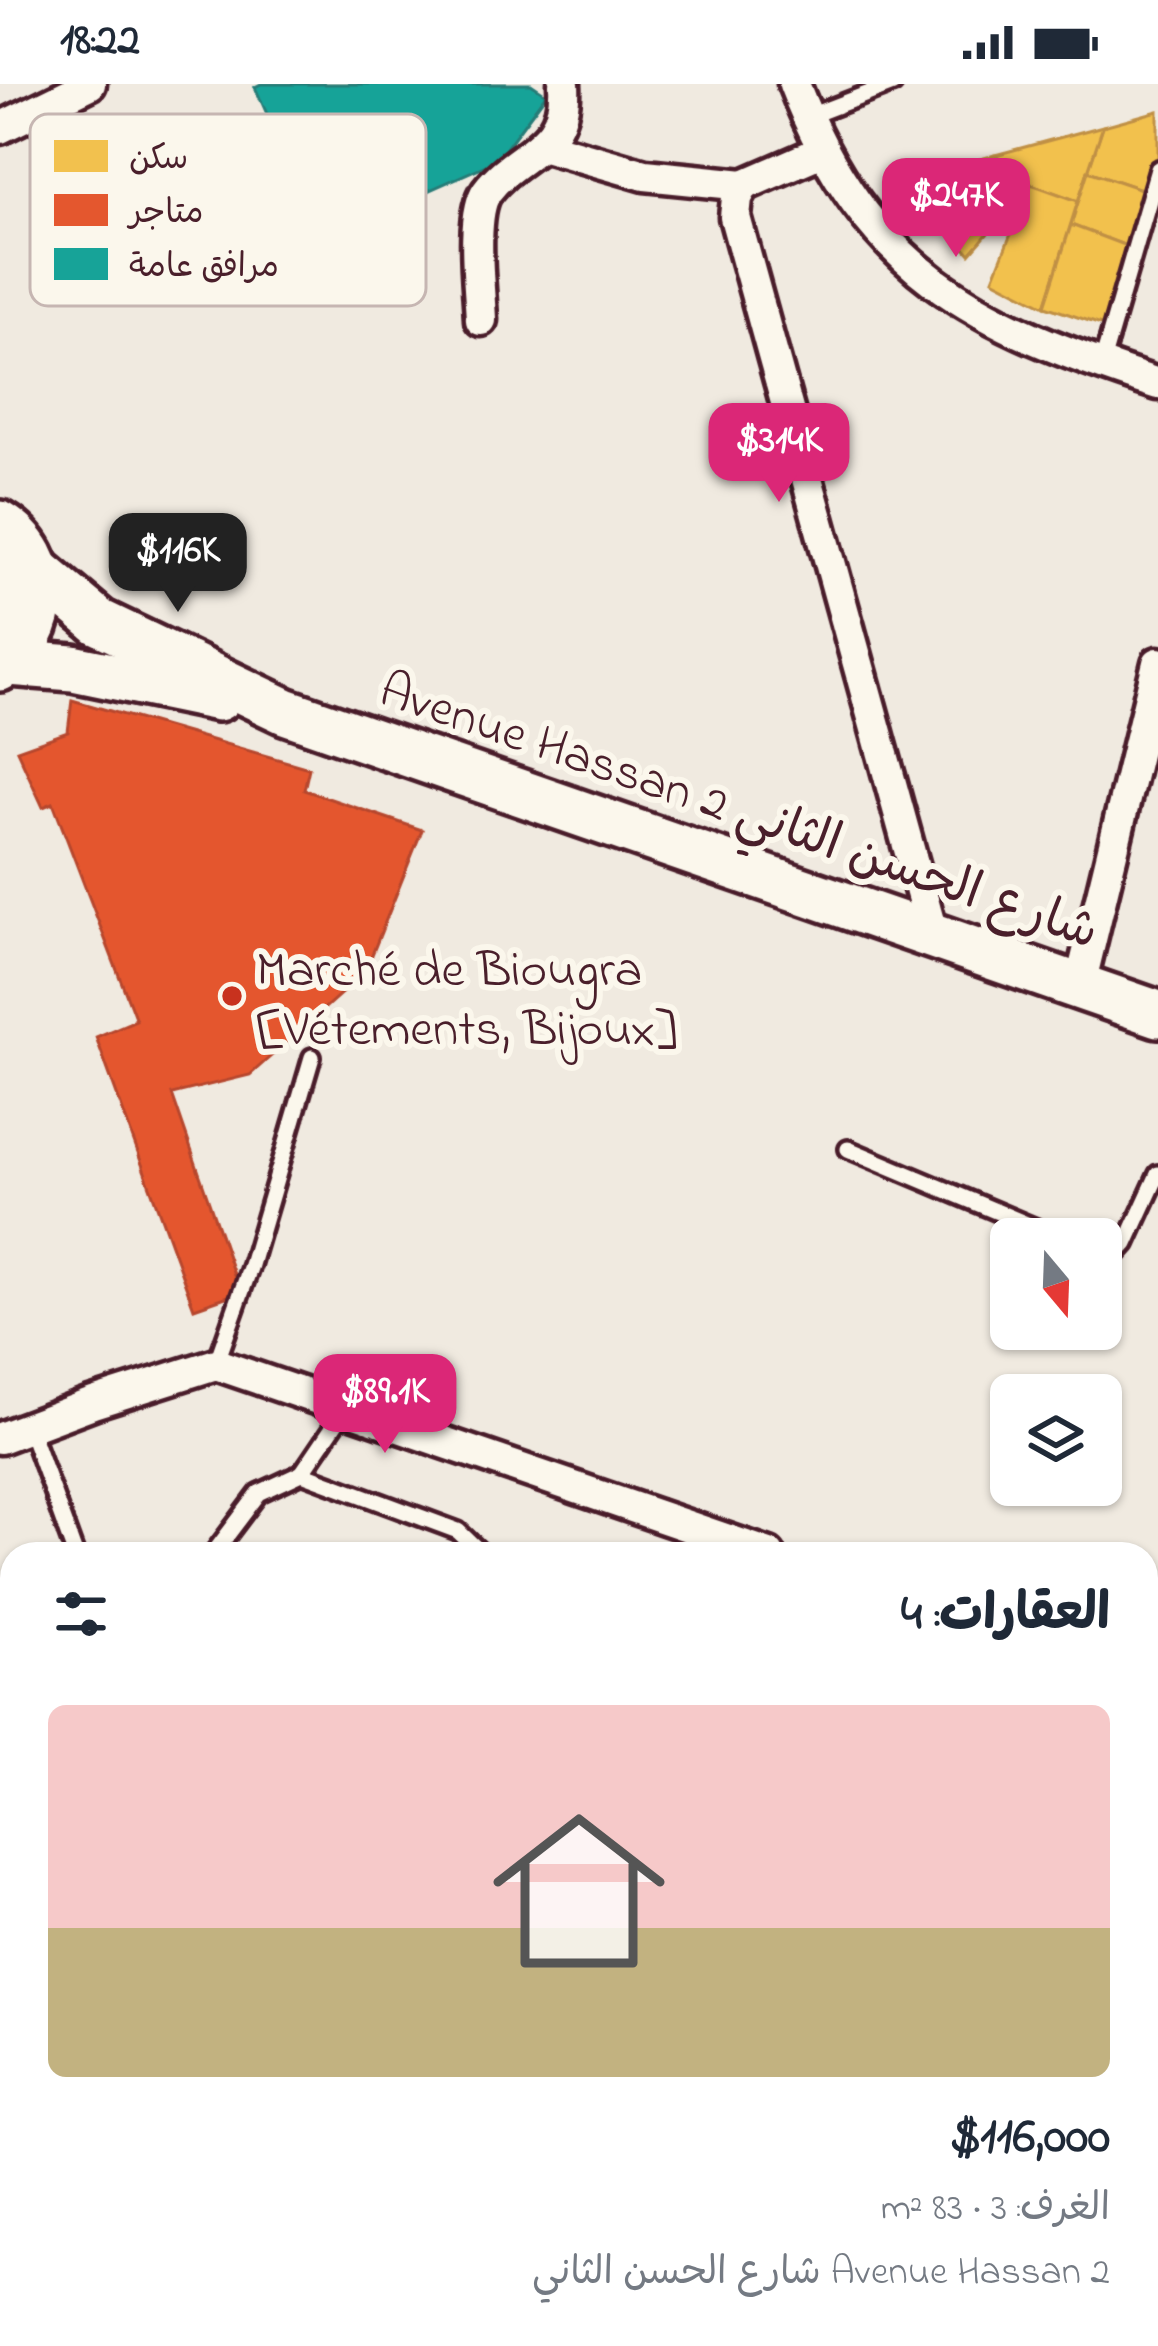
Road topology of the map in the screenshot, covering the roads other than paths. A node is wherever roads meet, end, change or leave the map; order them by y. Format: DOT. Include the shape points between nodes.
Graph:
graph roads {
  1 [pos="564,84"];
  2 [pos="794,84"];
  3 [pos="893,84"];
  4 [pos="76,87"];
  5 [pos="807,117"];
  6 [pos="0,128"];
  7 [pos="541,145"];
  8 [pos="822,151"];
  9 [pos="1158,169"];
  10 [pos="744,185"];
  11 [pos="481,320"];
  12 [pos="1101,366"];
  13 [pos="1158,384"];
  14 [pos="10,539"];
  15 [pos="3,652"];
  16 [pos="1158,663"];
  17 [pos="285,712"];
  18 [pos="934,936"];
  19 [pos="1080,986"];
  20 [pos="1158,1014"];
  21 [pos="312,1057"];
  22 [pos="848,1149"];
  23 [pos="1158,1174"];
  24 [pos="1012,1218"];
  25 [pos="1122,1248"];
  26 [pos="216,1364"];
  27 [pos="346,1408"];
  28 [pos="14,1433"];
  29 [pos="302,1473"];
  30 [pos="69,1542"];
  31 [pos="222,1542"];
  32 [pos="469,1542"];
  33 [pos="734,1542"];
  1 -- 7 [label="street" via="565,114"];
  2 -- 5 [label="street"];
  3 -- 5 [label="lane"];
  4 -- 6 [label="street"];
  5 -- 8 [label="street"];
  7 -- 10 [label="street" via="645,175"];
  7 -- 11 [label="street" via="486,192 478,213"];
  8 -- 10 [label="street"];
  8 -- 12 [label="street" via="861,213 932,285 1026,338"];
  9 -- 12 [label="lane"];
  10 -- 18 [label="street" via="736,217"];
  12 -- 13 [label="street"];
  14 -- 15 [label="main road" via="41,596 26,644"];
  14 -- 17 [label="main road" via="99,622"];
  15 -- 17 [label="main road"];
  16 -- 19 [label="street"];
  17 -- 18 [label="main road, Avenue Hassan 2 شارع الحسن الثاني"];
  18 -- 19 [label="main road, Avenue Hassan 2 شارع الحسن الثاني"];
  19 -- 20 [label="main road, Avenue Hassan 2 شارع الحسن الثاني"];
  21 -- 26 [label="lane"];
  22 -- 24 [label="lane"];
  23 -- 25 [label="lane"];
  26 -- 27 [label="street"];
  26 -- 28 [label="street"];
  27 -- 29 [label="lane"];
  27 -- 33 [label="street"];
  28 -- 30 [label="lane"];
  29 -- 31 [label="lane" via="259,1493"];
  29 -- 32 [label="lane"];
}
